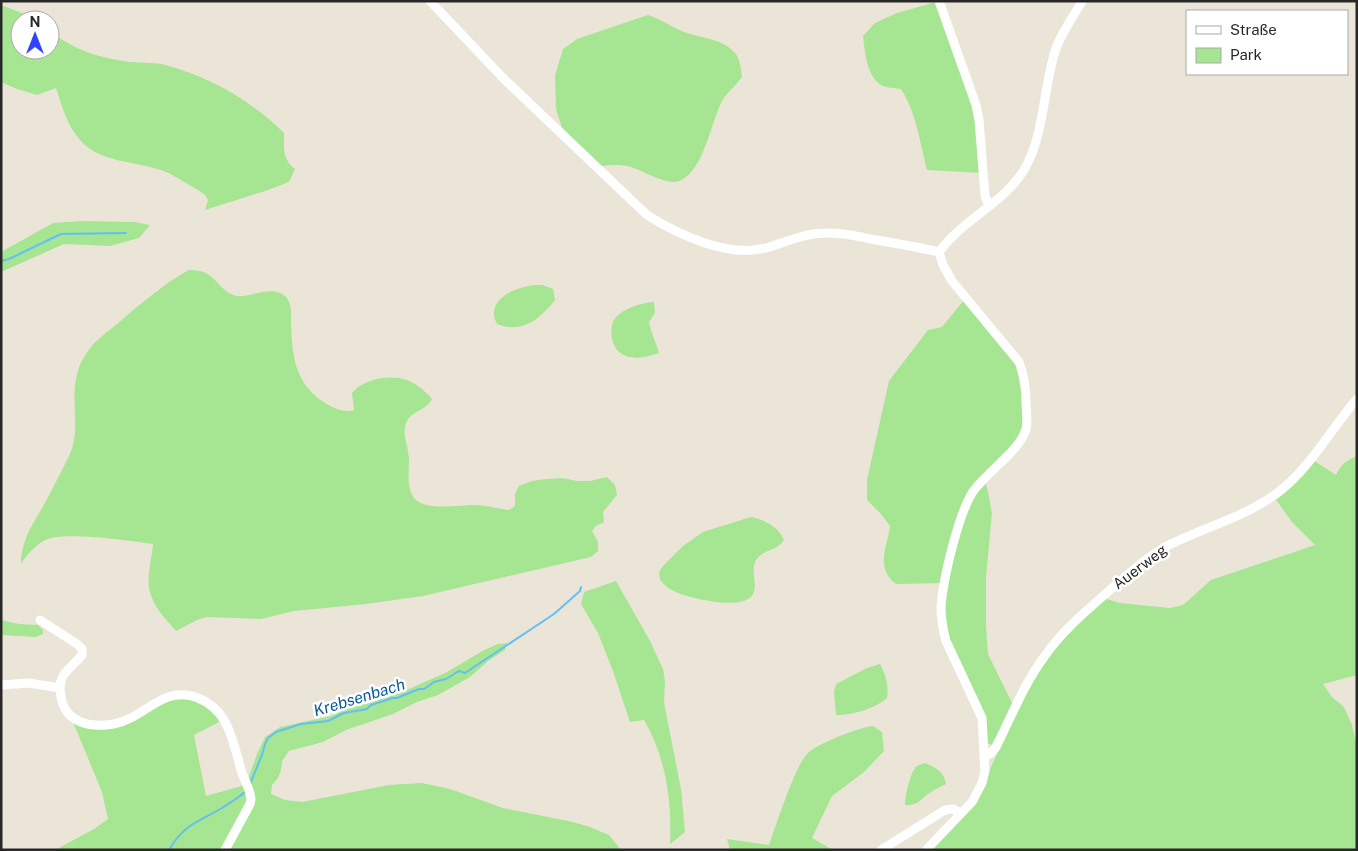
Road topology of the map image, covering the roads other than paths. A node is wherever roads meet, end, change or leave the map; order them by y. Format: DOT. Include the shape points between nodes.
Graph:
graph roads {
  1 [pos="430,1"];
  2 [pos="939,1"];
  3 [pos="1082,1"];
  4 [pos="989,206"];
  5 [pos="939,252"];
  6 [pos="1357,399"];
  7 [pos="40,620"];
  8 [pos="1,685"];
  9 [pos="60,688"];
  10 [pos="984,757"];
  11 [pos="962,813"];
  12 [pos="224,850"];
  13 [pos="882,850"];
  14 [pos="926,850"];
  1 -- 5 [label="street" via="504,79 647,215 662,224 709,243 740,251 824,232"];
  2 -- 4 [label="street" via="976,105 985,196"];
  3 -- 4 [label="street" via="1054,56 1029,159 1010,188"];
  4 -- 5 [label="street" via="958,230"];
  5 -- 10 [label="street" via="942,265 952,281 1019,362 1026,389 1026,430 1017,445 973,491 968,501 955,540 941,608 946,641 982,718"];
  6 -- 10 [label="street, Auerweg" via="1312,457 1277,493 1234,518 1156,552 1062,634 1030,679 996,747"];
  7 -- 9 [label="street" via="82,649 82,655 61,680"];
  8 -- 9 [label="street"];
  9 -- 12 [label="street" via="66,712 80,723 100,725 125,721 176,695 196,697 220,713 235,746 250,804"];
  10 -- 11 [label="street" via="985,771 978,793"];
  11 -- 13 [label="street" via="946,810"];
  11 -- 14 [label="street"];
}
